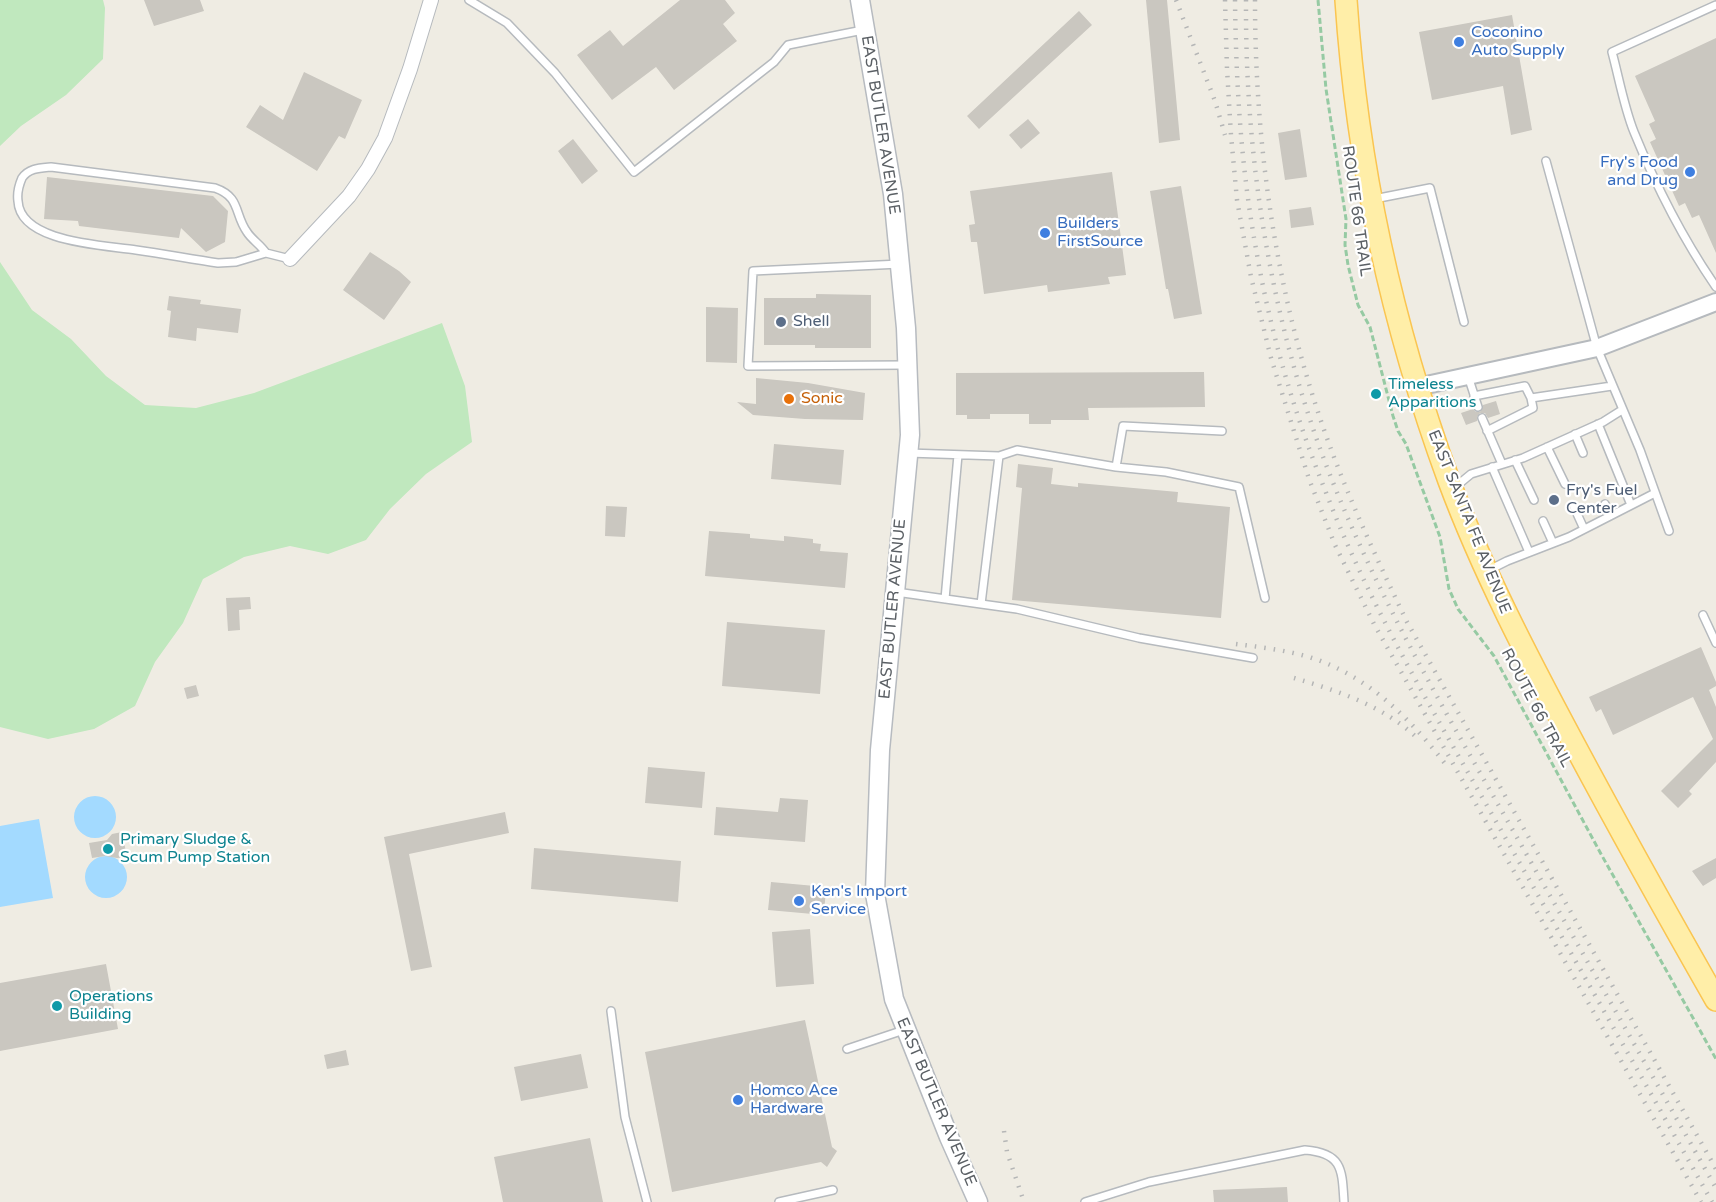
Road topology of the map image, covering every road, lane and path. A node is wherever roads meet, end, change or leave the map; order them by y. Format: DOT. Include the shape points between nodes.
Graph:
graph roads {
  1 [pos="431,0"];
  2 [pos="469,0"];
  3 [pos="860,0"];
  4 [pos="1318,0"];
  5 [pos="1346,0"];
  6 [pos="1716,5"];
  7 [pos="865,29"];
  8 [pos="1546,161"];
  9 [pos="1371,200"];
  10 [pos="266,253"];
  11 [pos="290,259"];
  12 [pos="900,264"];
  13 [pos="1716,287"];
  14 [pos="1716,302"];
  15 [pos="1464,322"];
  16 [pos="1597,348"];
  17 [pos="907,365"];
  18 [pos="1468,376"];
  19 [pos="1612,386"];
  20 [pos="1417,387"];
  21 [pos="1474,396"];
  22 [pos="1531,398"];
  23 [pos="1478,407"];
  24 [pos="1622,410"];
  25 [pos="1482,418"];
  26 [pos="1598,424"];
  27 [pos="1222,431"];
  28 [pos="1487,431"];
  29 [pos="1575,434"];
  30 [pos="1547,447"];
  31 [pos="908,453"];
  32 [pos="1583,453"];
  33 [pos="958,455"];
  34 [pos="999,456"];
  35 [pos="1515,460"];
  36 [pos="1502,464"];
  37 [pos="1116,467"];
  38 [pos="1492,467"];
  39 [pos="1565,484"];
  40 [pos="1452,490"];
  41 [pos="1655,493"];
  42 [pos="1534,500"];
  43 [pos="1605,504"];
  44 [pos="1631,505"];
  45 [pos="1574,507"];
  46 [pos="1610,516"];
  47 [pos="1543,521"];
  48 [pos="1584,529"];
  49 [pos="1669,531"];
  50 [pos="1552,543"];
  51 [pos="1529,552"];
  52 [pos="1486,572"];
  53 [pos="894,591"];
  54 [pos="1265,598"];
  55 [pos="945,599"];
  56 [pos="981,604"];
  57 [pos="1703,615"];
  58 [pos="1716,643"];
  59 [pos="1253,658"];
  60 [pos="1714,990"];
  61 [pos="611,1011"];
  62 [pos="906,1029"];
  63 [pos="847,1049"];
  64 [pos="1716,1059"];
  65 [pos="833,1190"];
  66 [pos="647,1202"];
  67 [pos="779,1202"];
  68 [pos="978,1202"];
  69 [pos="1085,1202"];
  70 [pos="1344,1202"];
  1 -- 11 [label="street" via="385,138 349,196"];
  2 -- 7 [label="lane" via="507,23 555,74 634,172 774,62 788,45"];
  3 -- 7 [label="main road, EAST BUTLER AVENUE"];
  4 -- 64 [label="path, ROUTE 66 TRAIL" via="1326,89 1346,219 1348,265 1358,305 1370,327 1398,431 1440,537 1449,588 1458,609 1494,656"];
  5 -- 9 [label="main road, EAST SANTA FE AVENUE"];
  6 -- 13 [label="lane" via="1612,52 1633,130 1677,224"];
  7 -- 12 [label="main road, EAST BUTLER AVENUE" via="893,194"];
  8 -- 16 [label="lane"];
  9 -- 15 [label="lane" via="1430,188"];
  9 -- 20 [label="main road, EAST SANTA FE AVENUE"];
  10 -- 10 [label="lane" via="245,229 230,196 215,188 51,167 30,171 20,184 18,201 23,218 56,236 218,263"];
  10 -- 11 [label="lane"];
  12 -- 17 [label="main road, EAST BUTLER AVENUE"];
  12 -- 17 [label="lane" via="753,272 748,366"];
  14 -- 16 [label="street"];
  16 -- 18 [label="street"];
  16 -- 19 [label="lane"];
  17 -- 31 [label="main road, EAST BUTLER AVENUE"];
  18 -- 20 [label="street"];
  18 -- 21 [label="lane"];
  19 -- 22 [label="lane"];
  19 -- 24 [label="lane"];
  20 -- 40 [label="main road, EAST SANTA FE AVENUE"];
  21 -- 22 [label="lane" via="1525,386"];
  21 -- 23 [label="lane"];
  22 -- 28 [label="lane" via="1533,408"];
  24 -- 26 [label="lane"];
  24 -- 41 [label="lane"];
  25 -- 28 [label="lane"];
  26 -- 29 [label="lane"];
  26 -- 44 [label="lane"];
  27 -- 37 [label="lane" via="1123,426"];
  28 -- 36 [label="lane"];
  29 -- 30 [label="lane"];
  29 -- 32 [label="lane"];
  30 -- 35 [label="lane"];
  30 -- 39 [label="lane"];
  31 -- 33 [label="lane"];
  31 -- 53 [label="main road, EAST BUTLER AVENUE"];
  33 -- 34 [label="lane"];
  33 -- 55 [label="lane"];
  34 -- 37 [label="lane" via="1017,450"];
  34 -- 56 [label="lane"];
  35 -- 36 [label="lane"];
  35 -- 42 [label="lane"];
  36 -- 38 [label="lane"];
  37 -- 54 [label="lane" via="1166,472 1239,487"];
  38 -- 40 [label="lane" via="1471,474"];
  38 -- 51 [label="lane"];
  40 -- 52 [label="main road, EAST SANTA FE AVENUE"];
  41 -- 44 [label="lane"];
  41 -- 49 [label="lane"];
  43 -- 46 [label="lane"];
  44 -- 46 [label="lane"];
  45 -- 48 [label="lane"];
  46 -- 48 [label="lane"];
  47 -- 50 [label="lane"];
  48 -- 50 [label="lane"];
  50 -- 51 [label="lane"];
  51 -- 52 [label="lane"];
  52 -- 60 [label="main road, EAST SANTA FE AVENUE" via="1536,675"];
  53 -- 55 [label="lane"];
  53 -- 62 [label="main road, EAST BUTLER AVENUE" via="880,750 875,894 894,999"];
  55 -- 56 [label="lane"];
  56 -- 59 [label="lane"];
  57 -- 58 [label="lane"];
  61 -- 66 [label="lane" via="625,1117"];
  62 -- 63 [label="lane"];
  62 -- 68 [label="main road, EAST BUTLER AVENUE"];
  65 -- 67 [label="lane"];
  69 -- 70 [label="lane" via="1149,1182 1305,1150 1323,1151 1335,1160 1342,1174"];
}
